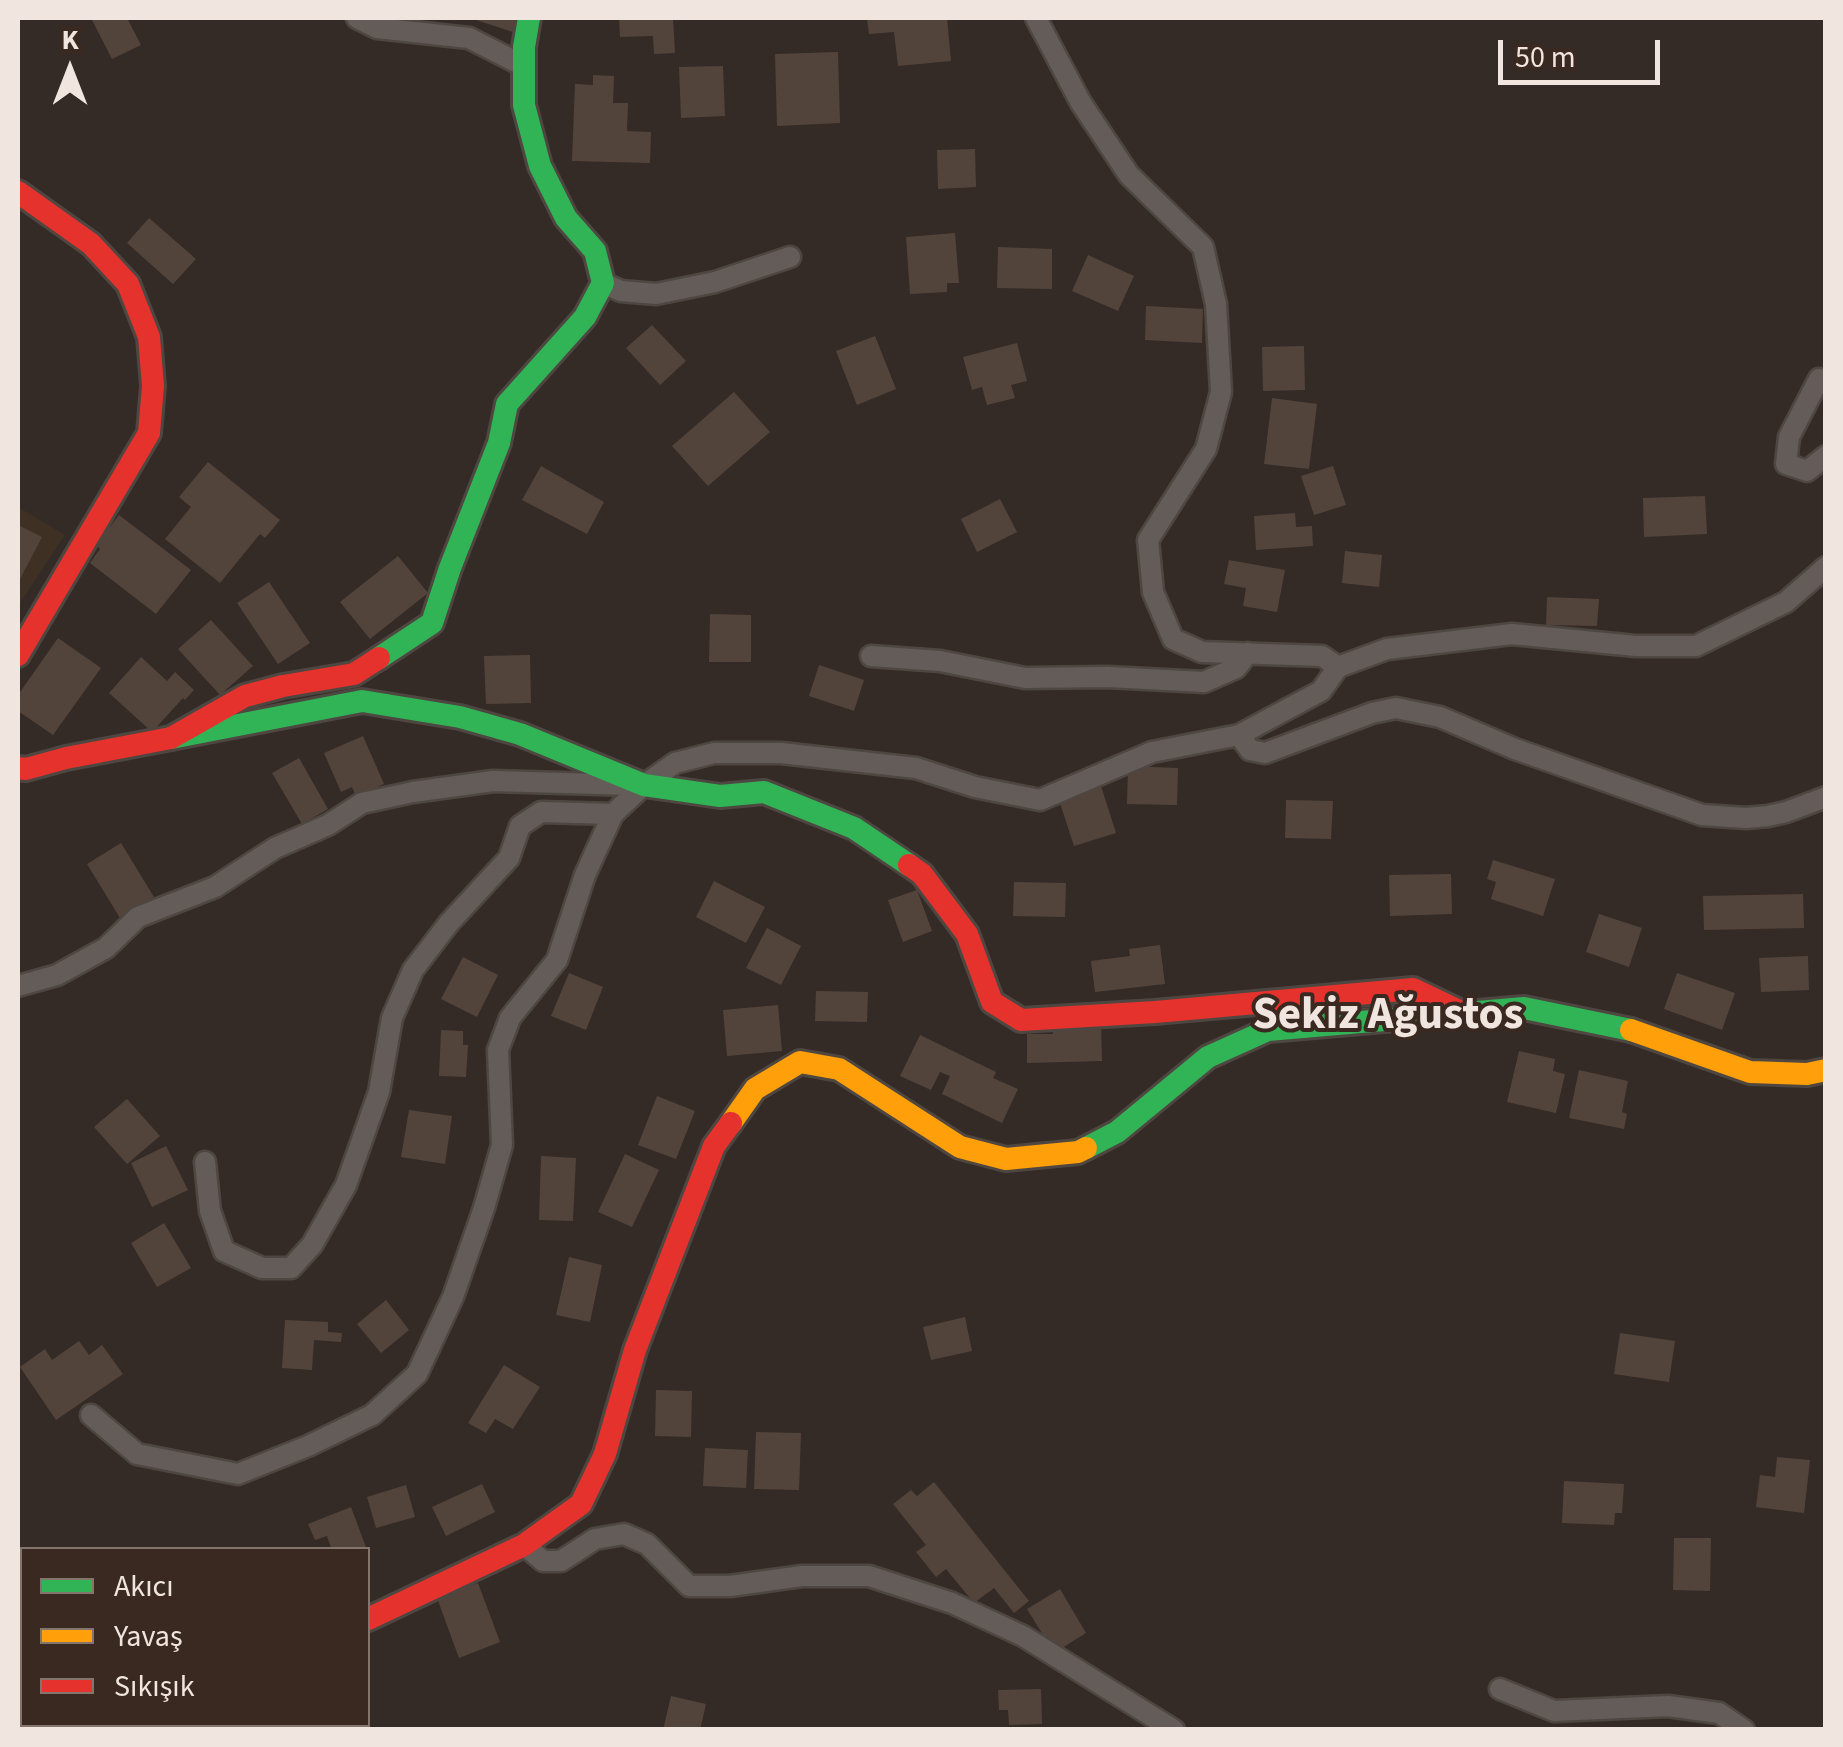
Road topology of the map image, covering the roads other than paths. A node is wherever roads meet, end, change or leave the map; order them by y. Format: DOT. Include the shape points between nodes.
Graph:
graph roads {
  1 [pos="357,18"];
  2 [pos="529,18"];
  3 [pos="1036,18"];
  4 [pos="524,66"];
  5 [pos="18,192"];
  6 [pos="790,256"];
  7 [pos="604,283"];
  8 [pos="1819,378"];
  9 [pos="1826,456"];
  10 [pos="1826,567"];
  11 [pos="1248,654"];
  12 [pos="18,655"];
  13 [pos="872,656"];
  14 [pos="1338,667"];
  15 [pos="1240,735"];
  16 [pos="171,738"];
  17 [pos="18,768"];
  18 [pos="644,785"];
  19 [pos="1826,797"];
  20 [pos="612,814"];
  21 [pos="18,986"];
  22 [pos="1465,1014"];
  23 [pos="1826,1070"];
  24 [pos="205,1162"];
  25 [pos="91,1414"];
  26 [pos="524,1545"];
  27 [pos="370,1618"];
  28 [pos="1500,1689"];
  29 [pos="1174,1730"];
  30 [pos="1744,1730"];
  1 -- 4 [label="street" via="377,28 469,38"];
  2 -- 4 [label="street"];
  3 -- 11 [label="street" via="1080,104 1128,175 1203,247 1216,304 1221,392 1206,450 1148,540 1153,592 1173,638 1202,652"];
  4 -- 7 [label="street" via="524,105 540,166 566,218 595,251"];
  5 -- 12 [label="street" via="91,244 128,284 148,338 153,386 148,433"];
  6 -- 7 [label="street" via="656,294"];
  7 -- 16 [label="street" via="585,316 508,404 432,624 354,674 245,696"];
  8 -- 9 [label="street" via="1789,437 1786,464 1807,471"];
  10 -- 14 [label="street" via="1786,602 1696,646 1512,634 1387,649"];
  11 -- 13 [label="street" via="1236,668 1204,682 1026,678"];
  11 -- 14 [label="street" via="1322,656"];
  14 -- 15 [label="street" via="1321,691"];
  15 -- 18 [label="street" via="1152,752 1040,800 916,768 781,754 714,754 675,763"];
  15 -- 19 [label="street" via="1250,750 1265,754 1396,708 1440,716 1702,815 1768,816"];
  16 -- 17 [label="street"];
  16 -- 18 [label="street" via="362,701 460,716"];
  18 -- 20 [label="street"];
  18 -- 21 [label="street" via="494,781 362,802 215,888 138,917 106,948 74,966"];
  18 -- 22 [label="street" via="720,796 764,792 854,828 922,874 967,934 992,1002 1021,1020 1413,989"];
  20 -- 24 [label="street" via="541,812 520,826 509,858 413,970 392,1018 379,1092 346,1184 292,1268 262,1268 224,1251 210,1211"];
  20 -- 25 [label="street" via="557,960 510,1018 498,1050 502,1145 453,1297 417,1374 372,1414 238,1474 138,1454"];
  22 -- 23 [label="street" via="1524,1008 1624,1027 1750,1072"];
  22 -- 26 [label="street" via="1268,1030 1208,1057 1117,1132 1078,1152 1006,1159 960,1147 839,1069 800,1062 754,1088 714,1146 589,1488 581,1504"];
  26 -- 27 [label="street"];
  26 -- 29 [label="street" via="543,1561 562,1561 595,1539 624,1534 647,1544 689,1586 870,1576 1022,1636"];
  28 -- 30 [label="street" via="1554,1712 1668,1706 1719,1713"];
}
